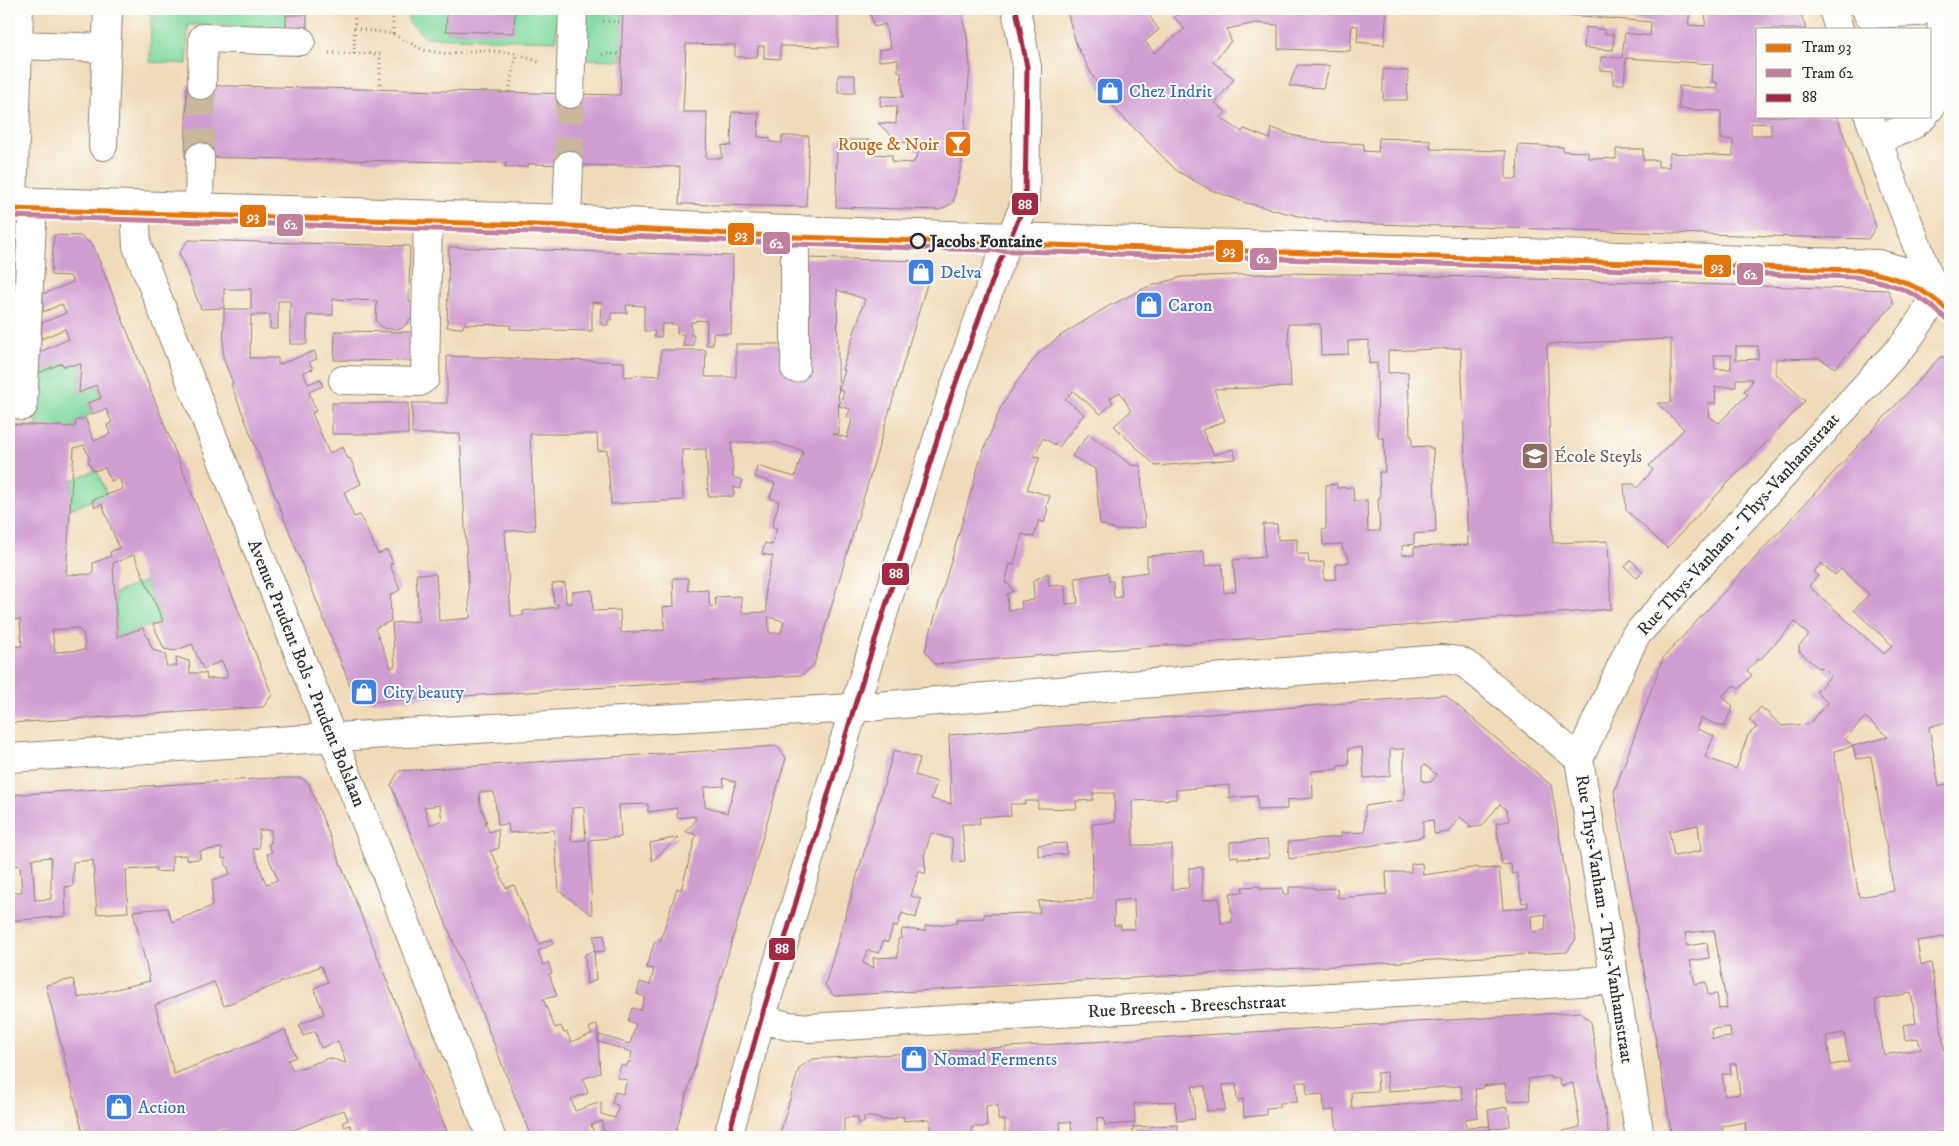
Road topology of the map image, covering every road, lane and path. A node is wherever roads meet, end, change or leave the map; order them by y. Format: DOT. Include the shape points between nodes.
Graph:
graph roads {
  1 [pos="20,9"];
  2 [pos="108,9"];
  3 [pos="355,9"];
  4 [pos="393,9"];
  5 [pos="572,9"];
  6 [pos="1016,9"];
  7 [pos="1833,9"];
  8 [pos="1920,9"];
  9 [pos="1942,9"];
  10 [pos="1880,10"];
  11 [pos="354,28"];
  12 [pos="1840,28"];
  13 [pos="392,34"];
  14 [pos="301,41"];
  15 [pos="18,44"];
  16 [pos="106,48"];
  17 [pos="516,53"];
  18 [pos="354,54"];
  19 [pos="202,85"];
  20 [pos="509,92"];
  21 [pos="570,94"];
  22 [pos="1932,100"];
  23 [pos="1922,118"];
  24 [pos="1873,128"];
  25 [pos="103,146"];
  26 [pos="200,158"];
  27 [pos="569,165"];
  28 [pos="18,202"];
  29 [pos="135,206"];
  30 [pos="199,207"];
  31 [pos="428,215"];
  32 [pos="567,219"];
  33 [pos="795,230"];
  34 [pos="1011,237"];
  35 [pos="1945,288"];
  36 [pos="795,368"];
  37 [pos="343,380"];
  38 [pos="23,406"];
  39 [pos="854,708"];
  40 [pos="333,738"];
  41 [pos="9,758"];
  42 [pos="1579,759"];
  43 [pos="1615,980"];
  44 [pos="761,1018"];
  45 [pos="492,1137"];
  46 [pos="728,1137"];
  47 [pos="1640,1137"];
  1 -- 15 [label="street"];
  2 -- 16 [label="street"];
  3 -- 11 [label="path"];
  4 -- 13 [label="path"];
  5 -- 21 [label="street"];
  6 -- 34 [label="street" via="1026,68 1025,204"];
  7 -- 12 [label="street"];
  8 -- 10 [label="street" via="1919,12"];
  9 -- 22 [label="street" via="1938,74"];
  11 -- 13 [label="path"];
  11 -- 18 [label="path"];
  13 -- 17 [label="path" via="423,50 447,54 482,50"];
  14 -- 19 [label="street" via="203,38"];
  15 -- 16 [label="street"];
  15 -- 28 [label="street"];
  16 -- 25 [label="street"];
  17 -- 20 [label="path"];
  17 -- 21 [label="path" via="558,70"];
  23 -- 24 [label="street" via="1913,125"];
  24 -- 35 [label="street" via="1899,199"];
  26 -- 30 [label="street"];
  27 -- 32 [label="street"];
  28 -- 29 [label="street"];
  28 -- 38 [label="street"];
  29 -- 30 [label="street"];
  29 -- 40 [label="street, Avenue Prudent Bols - Prudent Bolslaan" via="137,246"];
  30 -- 31 [label="street"];
  31 -- 32 [label="street"];
  31 -- 37 [label="street" via="425,378 419,382"];
  32 -- 33 [label="street"];
  33 -- 34 [label="street"];
  33 -- 36 [label="street"];
  34 -- 35 [label="street" via="1878,264"];
  34 -- 39 [label="street" via="948,404"];
  35 -- 42 [label="street, Rue Thys-Vanham - Thys-Vanhamstraat" via="1905,343 1635,636"];
  39 -- 40 [label="street"];
  39 -- 42 [label="street" via="1450,660 1467,665"];
  39 -- 44 [label="street"];
  40 -- 41 [label="street"];
  40 -- 45 [label="street, Avenue Prudent Bols - Prudent Bolslaan"];
  42 -- 43 [label="street, Rue Thys-Vanham - Thys-Vanhamstraat"];
  43 -- 44 [label="street, Rue Breesch - Breeschstraat" via="810,1028"];
  43 -- 47 [label="street, Rue Thys-Vanham - Thys-Vanhamstraat"];
  44 -- 46 [label="street"];
}
